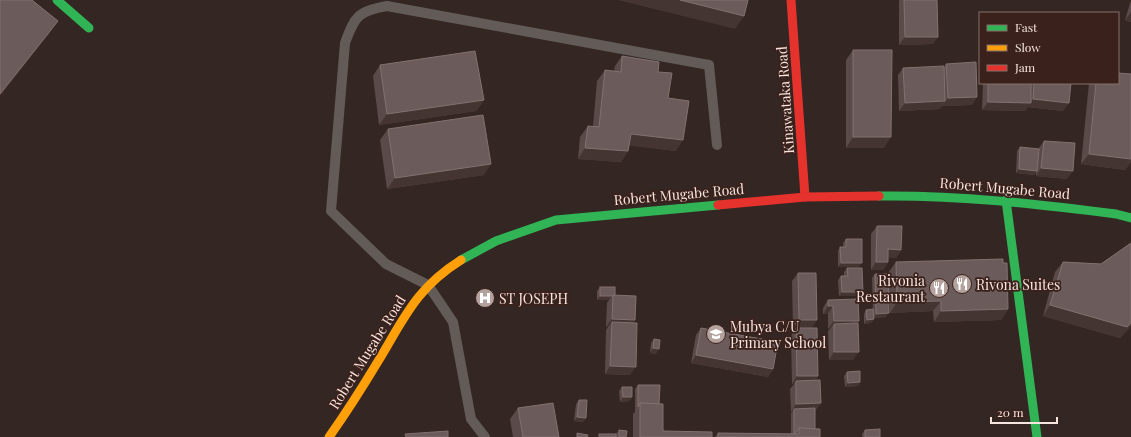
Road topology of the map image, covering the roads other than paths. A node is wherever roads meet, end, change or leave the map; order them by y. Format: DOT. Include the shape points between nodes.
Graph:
graph roads {
  1 [pos="57,0"];
  2 [pos="792,0"];
  3 [pos="89,28"];
  4 [pos="717,145"];
  5 [pos="806,197"];
  6 [pos="1006,200"];
  7 [pos="1131,218"];
  8 [pos="428,285"];
  9 [pos="329,437"];
  10 [pos="485,437"];
  11 [pos="1037,437"];
  1 -- 3 [label="street"];
  2 -- 5 [label="street, Kinawataka Road"];
  4 -- 8 [label="lane" via="709,65 387,6 369,9 353,21 345,43 331,211 386,264"];
  5 -- 6 [label="street, Robert Mugabe Road" via="931,195"];
  5 -- 8 [label="street, Robert Mugabe Road" via="556,220 522,229 468,253"];
  6 -- 7 [label="street, Robert Mugabe Road"];
  6 -- 11 [label="street"];
  8 -- 9 [label="street, Robert Mugabe Road" via="412,304 357,397"];
  8 -- 10 [label="lane" via="453,322 471,419"];
}
